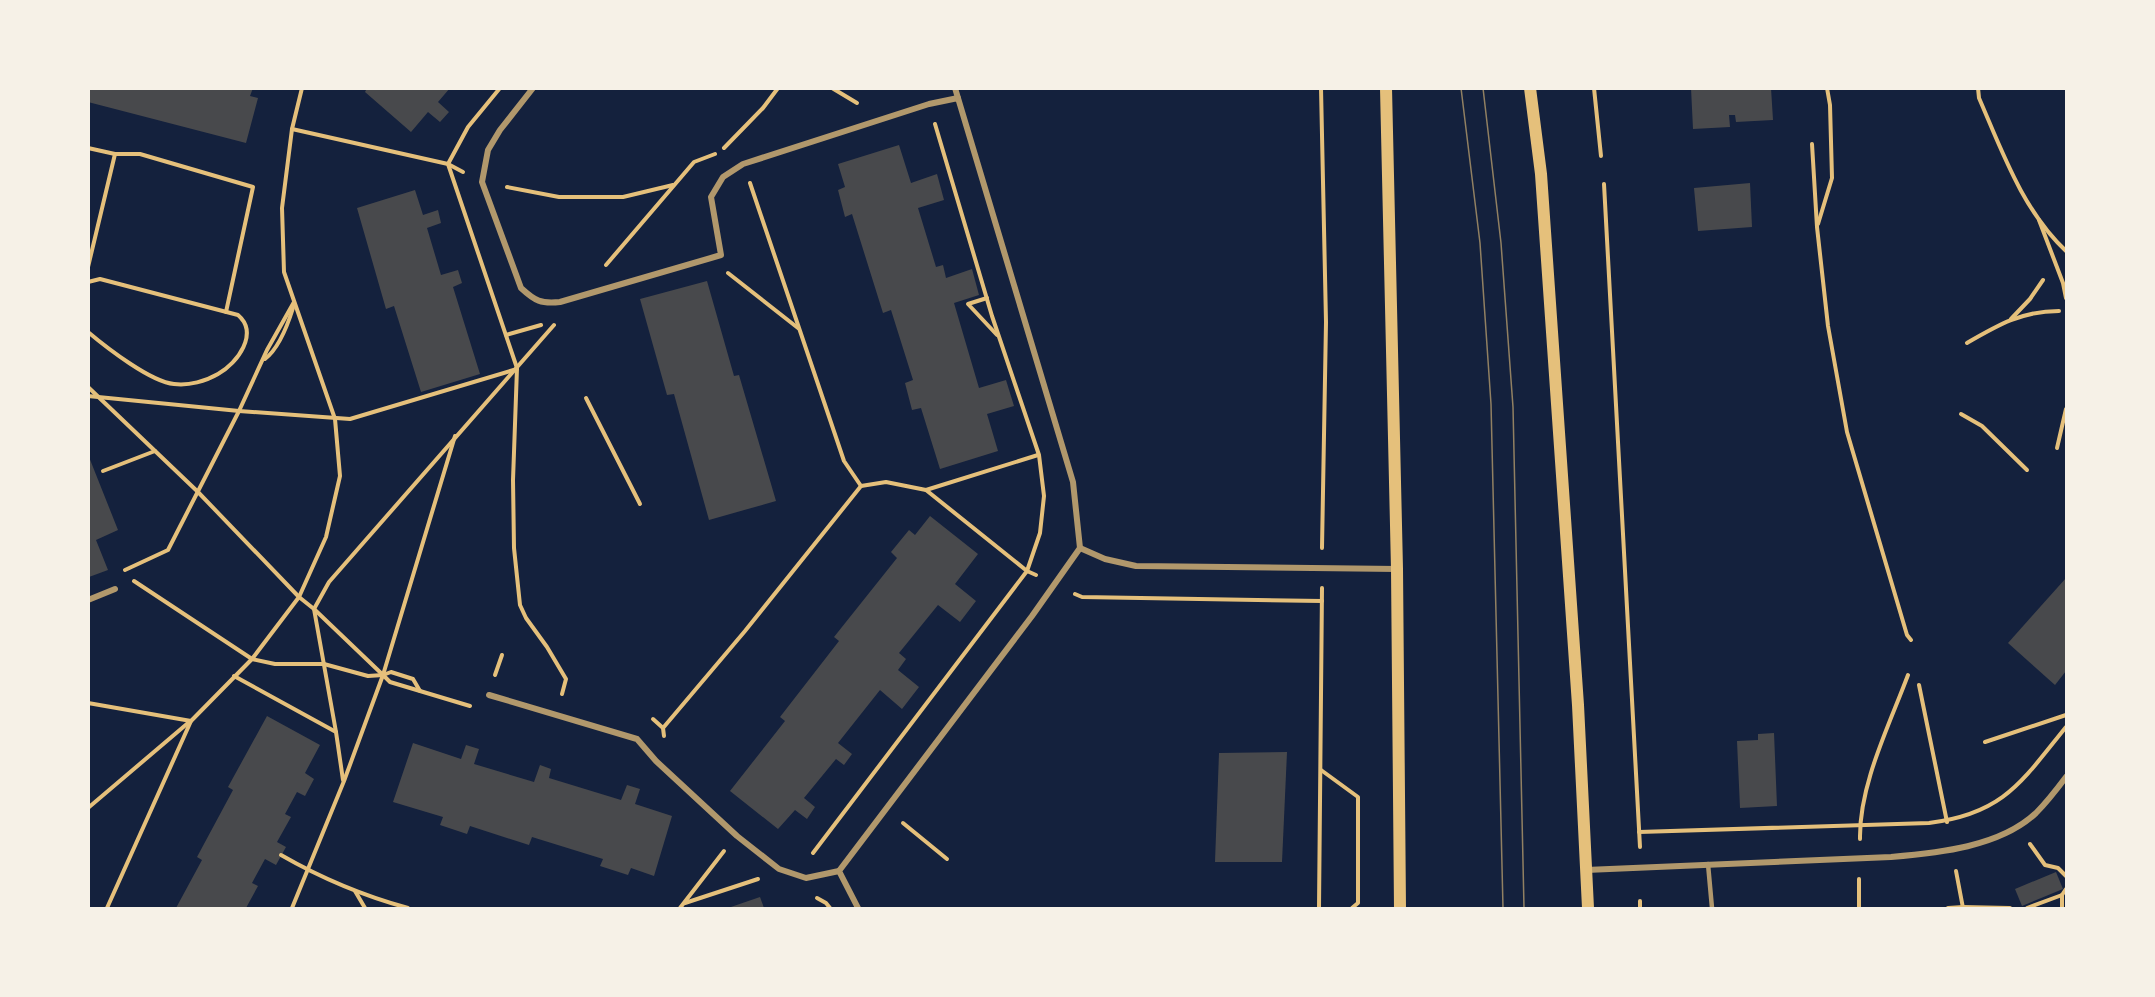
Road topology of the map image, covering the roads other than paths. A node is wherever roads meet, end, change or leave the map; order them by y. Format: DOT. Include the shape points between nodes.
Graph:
graph roads {
  1 [pos="533,88"];
  2 [pos="955,88"];
  3 [pos="1386,88"];
  4 [pos="1530,88"];
  5 [pos="957,98"];
  6 [pos="1080,548"];
  7 [pos="1397,569"];
  8 [pos="115,589"];
  9 [pos="88,600"];
  10 [pos="489,695"];
  11 [pos="2067,777"];
  12 [pos="1708,864"];
  13 [pos="1586,870"];
  14 [pos="839,872"];
  15 [pos="858,909"];
  16 [pos="1400,909"];
  17 [pos="1588,909"];
  18 [pos="1712,909"];
  1 -- 5 [label="street" via="488,150 482,182 521,288 533,299 547,304 721,255 711,197 723,177 743,164"];
  2 -- 5 [label="street"];
  3 -- 7 [label="main road"];
  4 -- 13 [label="main road" via="1542,174"];
  5 -- 6 [label="street" via="1073,482"];
  6 -- 7 [label="street" via="1104,559 1136,566"];
  6 -- 14 [label="street"];
  7 -- 16 [label="main road"];
  8 -- 9 [label="street"];
  10 -- 14 [label="street" via="637,739 737,836 779,869 806,878"];
  11 -- 12 [label="street" via="2036,813 2018,826 1996,837 1934,853"];
  12 -- 13 [label="street"];
  12 -- 18 [label="lane"];
  13 -- 17 [label="main road"];
  14 -- 15 [label="street"];
}
